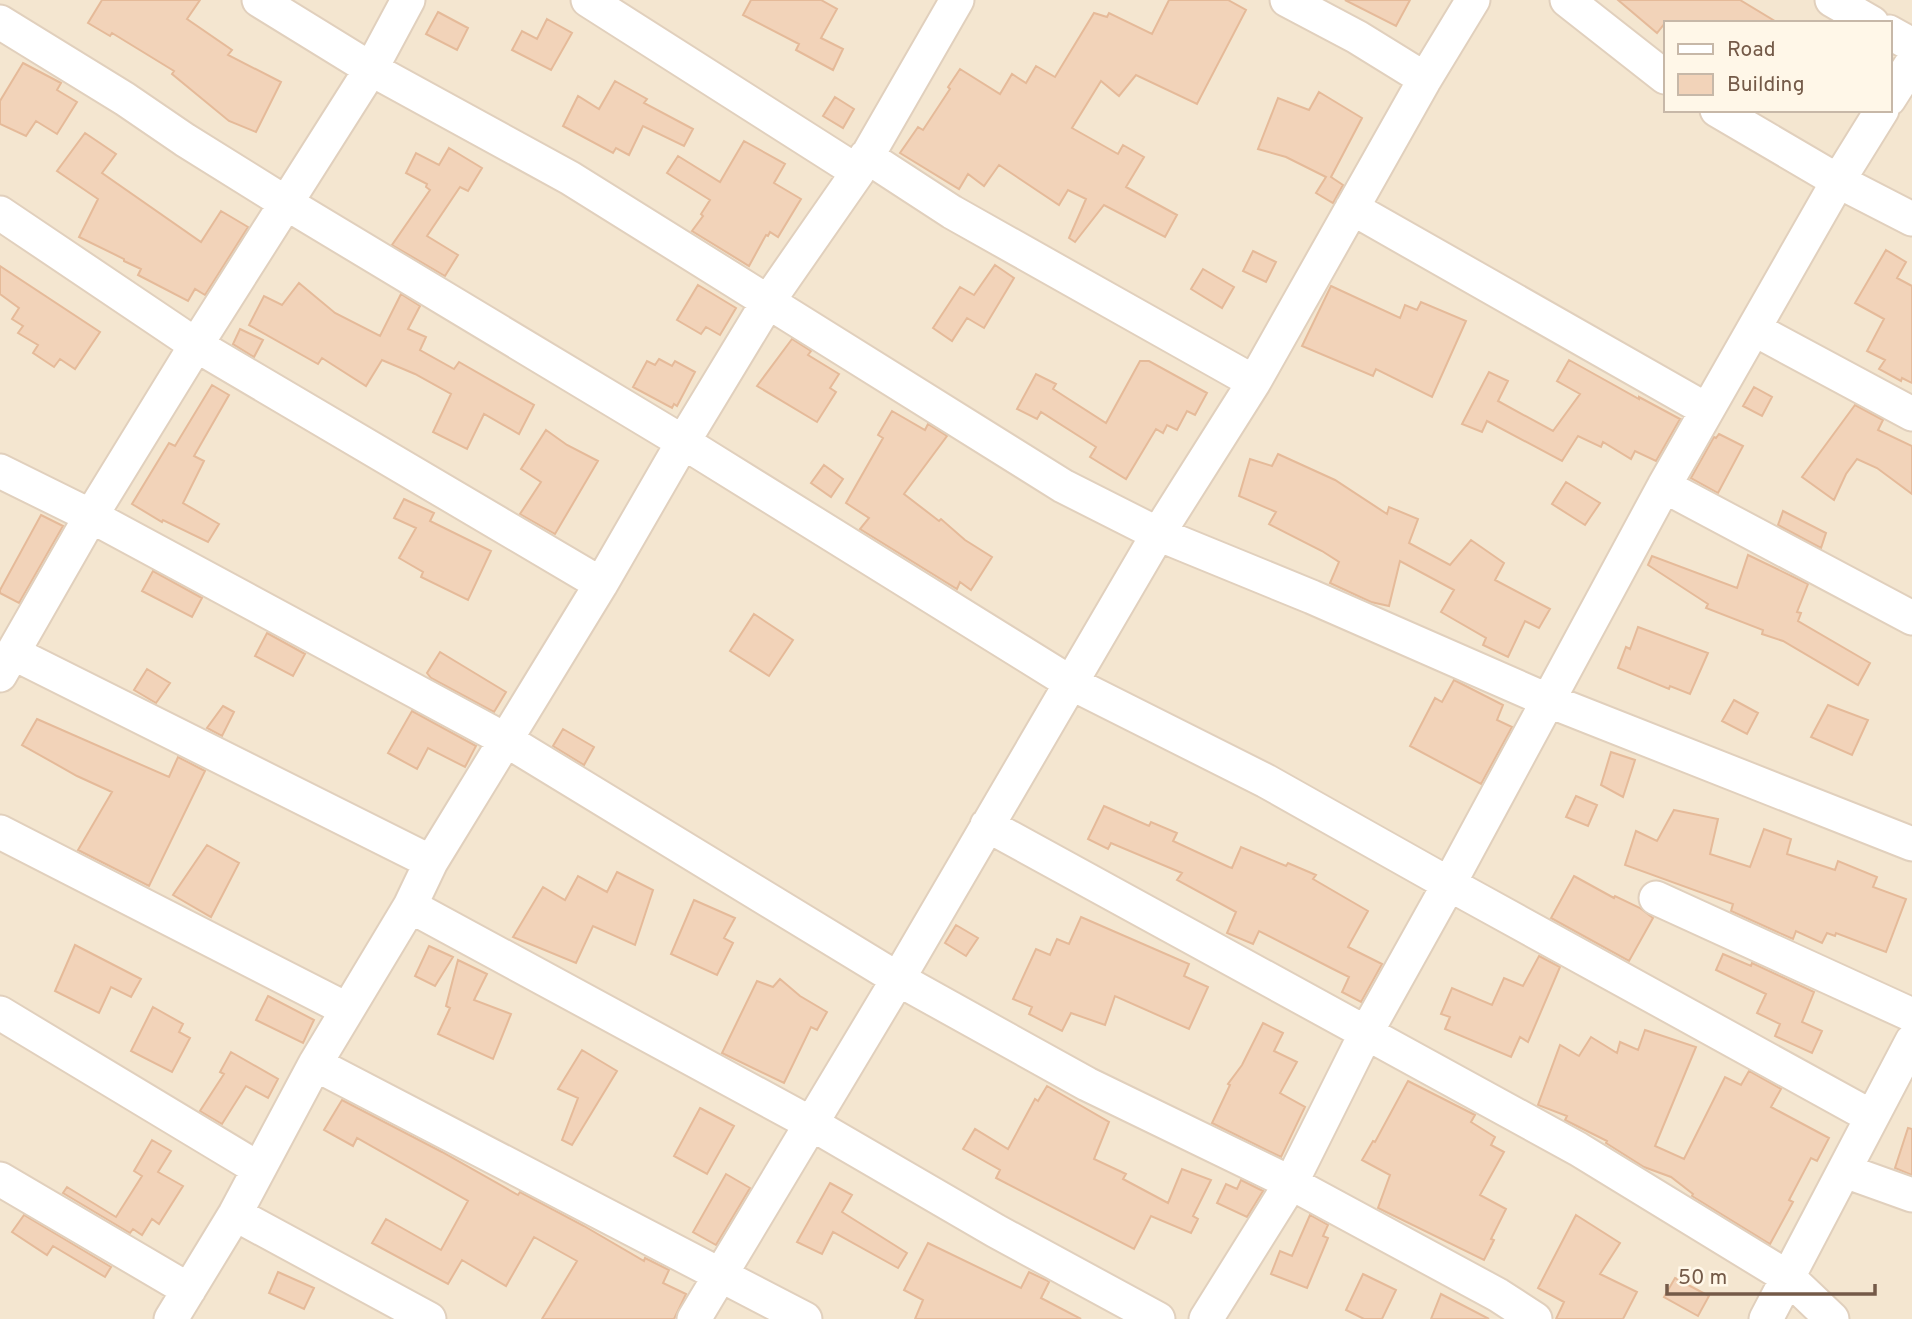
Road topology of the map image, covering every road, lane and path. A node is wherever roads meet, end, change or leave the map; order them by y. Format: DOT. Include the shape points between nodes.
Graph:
graph roads {
  1 [pos="259,0"];
  2 [pos="408,0"];
  3 [pos="588,0"];
  4 [pos="1287,0"];
  5 [pos="1473,0"];
  6 [pos="1567,0"];
  7 [pos="1832,0"];
  8 [pos="947,4"];
  9 [pos="1869,21"];
  10 [pos="0,22"];
  11 [pos="1891,33"];
  12 [pos="1912,45"];
  13 [pos="1912,63"];
  14 [pos="371,69"];
  15 [pos="1664,76"];
  16 [pos="1425,79"];
  17 [pos="1891,96"];
  18 [pos="1720,112"];
  19 [pos="1881,112"];
  20 [pos="862,164"];
  21 [pos="1838,181"];
  22 [pos="286,203"];
  23 [pos="1352,208"];
  24 [pos="0,213"];
  25 [pos="1912,219"];
  26 [pos="769,300"];
  27 [pos="1754,328"];
  28 [pos="195,345"];
  29 [pos="1254,383"];
  30 [pos="1707,410"];
  31 [pos="1912,414"];
  32 [pos="682,442"];
  33 [pos="0,471"];
  34 [pos="1664,486"];
  35 [pos="91,516"];
  36 [pos="1158,534"];
  37 [pos="601,584"];
  38 [pos="1912,618"];
  39 [pos="7,664"];
  40 [pos="1071,683"];
  41 [pos="1547,700"];
  42 [pos="506,740"];
  43 [pos="986,825"];
  44 [pos="0,832"];
  45 [pos="1912,844"];
  46 [pos="431,862"];
  47 [pos="1449,884"];
  48 [pos="1656,898"];
  49 [pos="410,906"];
  50 [pos="898,979"];
  51 [pos="346,1009"];
  52 [pos="0,1013"];
  53 [pos="1912,1015"];
  54 [pos="1367,1031"];
  55 [pos="1912,1041"];
  56 [pos="315,1064"];
  57 [pos="1872,1117"];
  58 [pos="812,1124"];
  59 [pos="259,1169"];
  60 [pos="1845,1171"];
  61 [pos="0,1179"];
  62 [pos="1291,1183"];
  63 [pos="1912,1195"];
  64 [pos="235,1214"];
  65 [pos="721,1274"];
  66 [pos="1789,1278"];
  67 [pos="189,1290"];
  68 [pos="171,1319"];
  69 [pos="429,1319"];
  70 [pos="694,1319"];
  71 [pos="805,1319"];
  72 [pos="1158,1319"];
  73 [pos="1206,1319"];
  74 [pos="1535,1319"];
  75 [pos="1766,1319"];
  76 [pos="1832,1319"];
  1 -- 14 [label="street"];
  2 -- 14 [label="street"];
  3 -- 20 [label="street"];
  4 -- 16 [label="street"];
  5 -- 16 [label="street"];
  6 -- 15 [label="street"];
  7 -- 9 [label="street"];
  8 -- 20 [label="street"];
  10 -- 22 [label="street"];
  11 -- 12 [label="street"];
  13 -- 17 [label="street"];
  14 -- 22 [label="street"];
  14 -- 26 [label="street" via="570,178"];
  16 -- 23 [label="street"];
  18 -- 21 [label="street"];
  19 -- 21 [label="street"];
  20 -- 26 [label="street"];
  20 -- 29 [label="street"];
  21 -- 25 [label="street"];
  21 -- 27 [label="street"];
  22 -- 28 [label="street"];
  22 -- 32 [label="street"];
  23 -- 29 [label="street"];
  23 -- 30 [label="street"];
  24 -- 28 [label="street"];
  26 -- 32 [label="street"];
  26 -- 36 [label="street" via="1063,486"];
  27 -- 30 [label="street"];
  27 -- 31 [label="street"];
  28 -- 35 [label="street"];
  28 -- 37 [label="street"];
  29 -- 36 [label="street"];
  30 -- 34 [label="street"];
  32 -- 37 [label="street"];
  32 -- 40 [label="street"];
  33 -- 35 [label="street"];
  34 -- 38 [label="street"];
  34 -- 41 [label="street"];
  35 -- 39 [label="street"];
  35 -- 42 [label="street"];
  36 -- 40 [label="street"];
  36 -- 41 [label="street"];
  37 -- 42 [label="street"];
  39 -- 46 [label="street"];
  40 -- 43 [label="street"];
  40 -- 47 [label="street" via="1266,781"];
  41 -- 45 [label="street"];
  41 -- 47 [label="street"];
  42 -- 46 [label="street"];
  42 -- 50 [label="street"];
  43 -- 50 [label="street"];
  43 -- 54 [label="street"];
  44 -- 51 [label="street"];
  46 -- 49 [label="street"];
  47 -- 54 [label="street"];
  47 -- 57 [label="street"];
  48 -- 53 [label="street"];
  49 -- 51 [label="street"];
  49 -- 58 [label="street"];
  50 -- 58 [label="street"];
  50 -- 62 [label="street" via="1087,1084"];
  51 -- 56 [label="street"];
  52 -- 59 [label="street"];
  54 -- 62 [label="street"];
  54 -- 66 [label="street" via="1578,1149"];
  55 -- 57 [label="street"];
  56 -- 59 [label="street"];
  56 -- 65 [label="street"];
  57 -- 60 [label="street"];
  58 -- 65 [label="street"];
  58 -- 72 [label="street"];
  59 -- 64 [label="street"];
  60 -- 63 [label="street"];
  60 -- 66 [label="street"];
  61 -- 67 [label="street"];
  62 -- 73 [label="street"];
  62 -- 74 [label="street"];
  64 -- 67 [label="street"];
  64 -- 69 [label="street"];
  65 -- 70 [label="street"];
  65 -- 71 [label="street"];
  66 -- 75 [label="street"];
  66 -- 76 [label="street"];
  67 -- 68 [label="street"];
}
